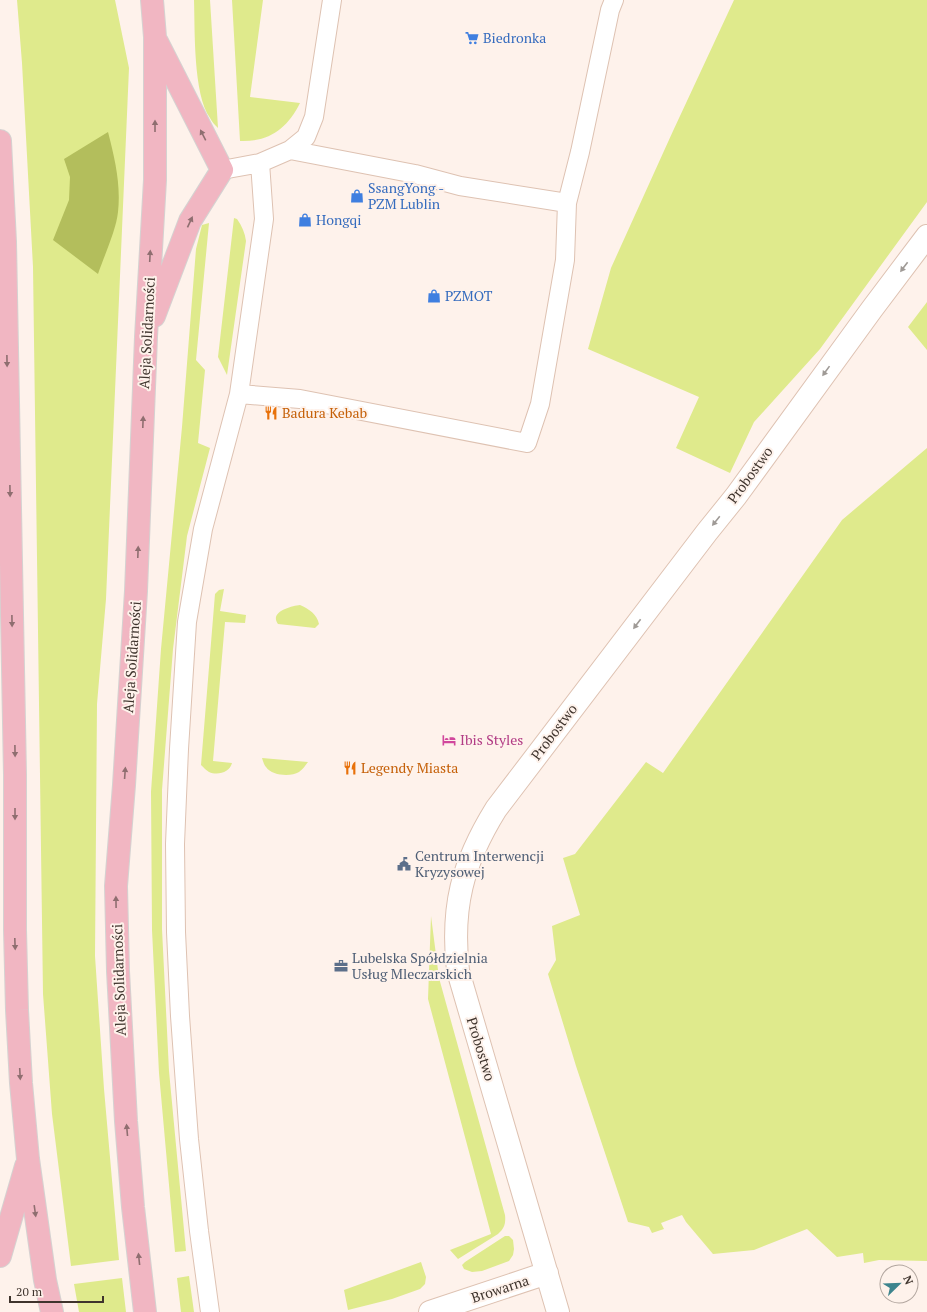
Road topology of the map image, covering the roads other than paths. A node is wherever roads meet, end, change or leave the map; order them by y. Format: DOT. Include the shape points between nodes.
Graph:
graph roads {
  1 [pos="152,0"];
  2 [pos="332,0"];
  3 [pos="614,0"];
  4 [pos="155,37"];
  5 [pos="0,141"];
  6 [pos="290,150"];
  7 [pos="260,162"];
  8 [pos="222,170"];
  9 [pos="568,203"];
  10 [pos="927,236"];
  11 [pos="3,237"];
  12 [pos="146,337"];
  13 [pos="239,394"];
  14 [pos="28,1159"];
  15 [pos="0,1256"];
  16 [pos="547,1273"];
  17 [pos="52,1312"];
  18 [pos="145,1312"];
  19 [pos="210,1312"];
  20 [pos="430,1312"];
  21 [pos="558,1312"];
  1 -- 4 [label="main road, Aleja Solidarności"];
  2 -- 6 [label="lane" via="314,118 306,137"];
  3 -- 9 [label="lane"];
  8 -- 4 [label="main road, one-way"];
  12 -- 4 [label="main road, Aleja Solidarności, one-way" via="155,180"];
  5 -- 11 [label="main road"];
  6 -- 7 [label="lane"];
  6 -- 9 [label="lane" via="415,174 460,186"];
  7 -- 8 [label="lane"];
  7 -- 13 [label="lane" via="264,219"];
  12 -- 8 [label="main road, one-way" via="190,220"];
  9 -- 13 [label="lane" via="565,260 540,404 527,443 300,399"];
  10 -- 16 [label="street, Probostwo, one-way" via="736,496 496,809 468,862 458,905 455,947 458,971"];
  11 -- 14 [label="main road, one-way" via="15,767 15,938 21,1083"];
  18 -- 12 [label="main road, Aleja Solidarności, one-way" via="133,1206 125,1099 118,986 116,886 136,591"];
  13 -- 19 [label="lane" via="203,529 187,622 175,837 176,932 189,1139"];
  14 -- 15 [label="main road"];
  14 -- 17 [label="main road, one-way"];
  16 -- 20 [label="street, Browarna"];
  16 -- 21 [label="street, Probostwo"];
}
